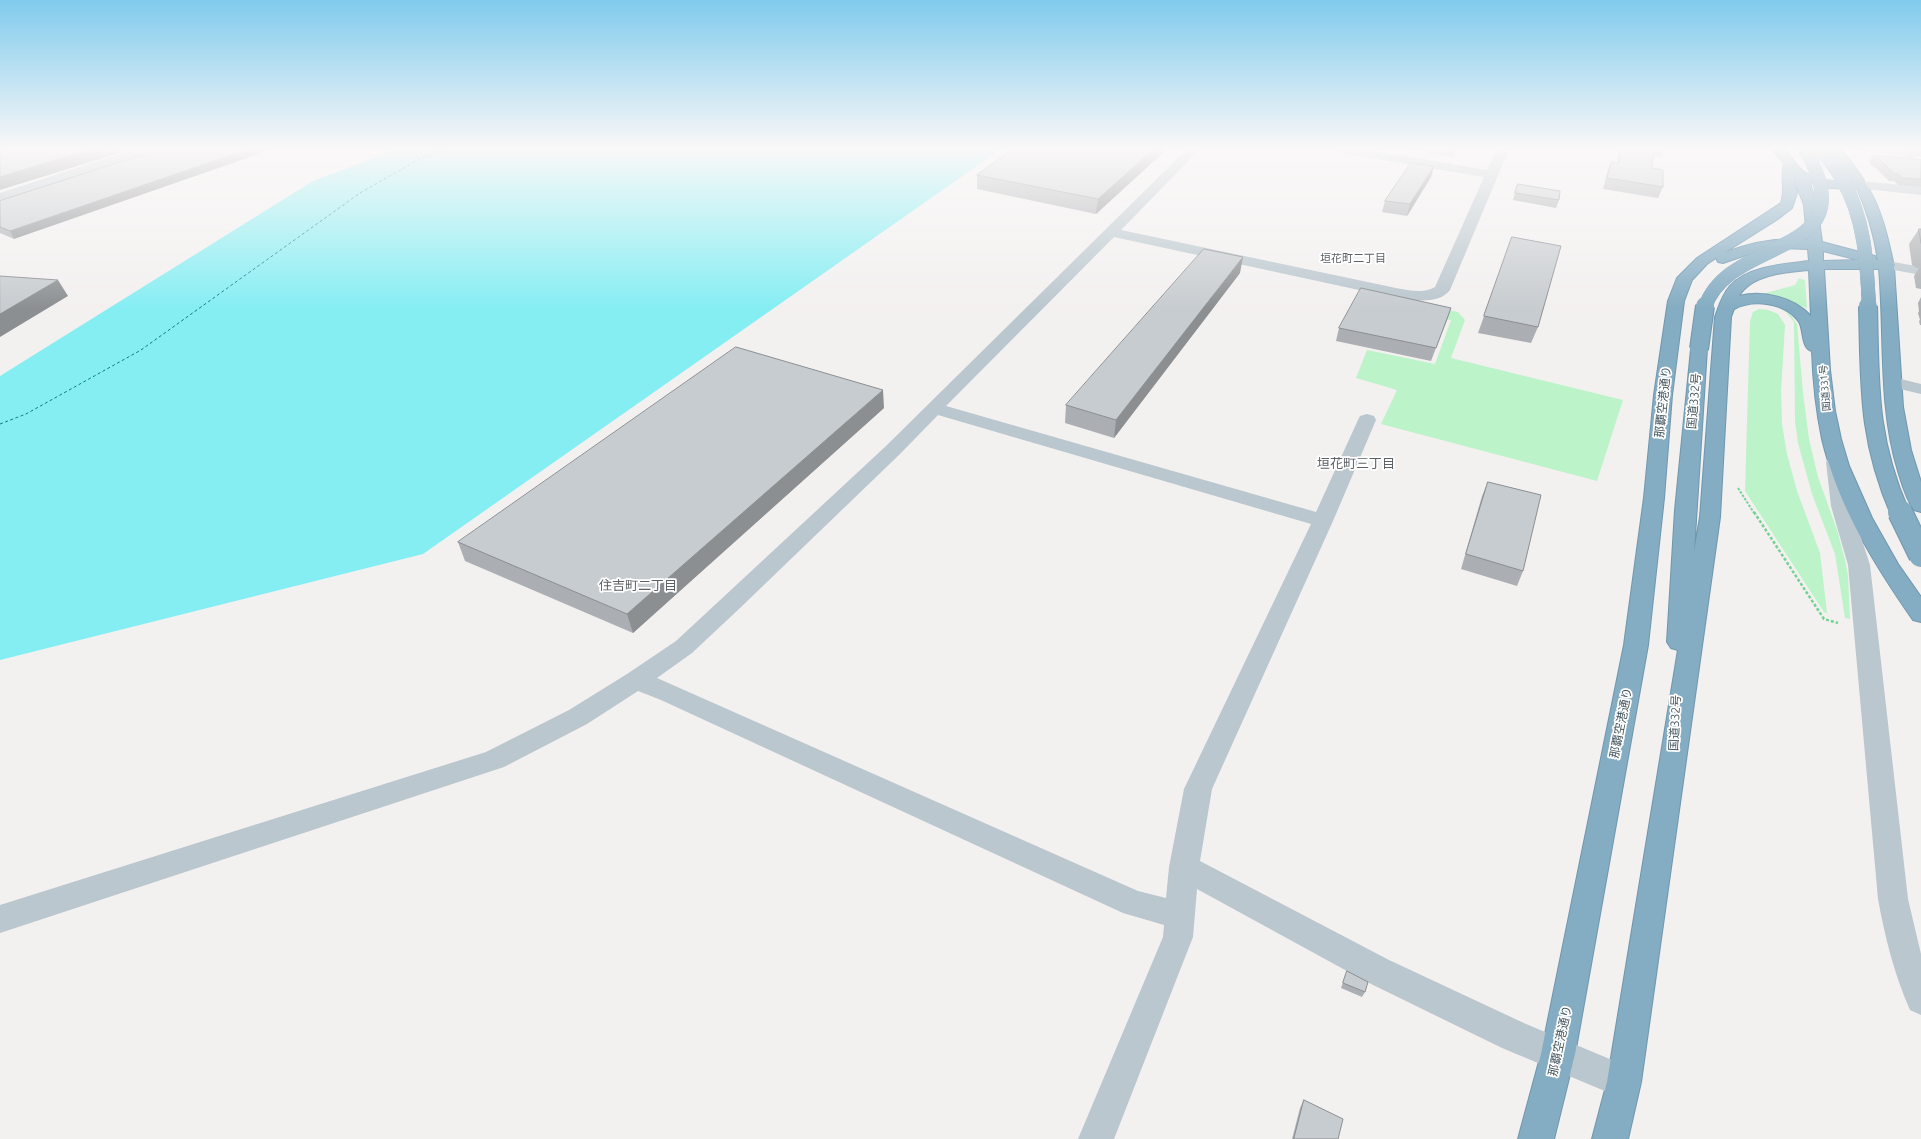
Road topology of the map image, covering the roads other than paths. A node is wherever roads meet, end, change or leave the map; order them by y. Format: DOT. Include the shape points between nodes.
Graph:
graph roads {
  1 [pos="1141,202"];
  2 [pos="1479,202"];
  3 [pos="1788,202"];
  4 [pos="1810,202"];
  5 [pos="1822,202"];
  6 [pos="1851,202"];
  7 [pos="1869,202"];
  8 [pos="1111,232"];
  9 [pos="1815,244"];
  10 [pos="1888,265"];
  11 [pos="1817,266"];
  12 [pos="1921,271"];
  13 [pos="1676,302"];
  14 [pos="1727,306"];
  15 [pos="1822,371"];
  16 [pos="1893,382"];
  17 [pos="1921,389"];
  18 [pos="934,408"];
  19 [pos="1367,420"];
  20 [pos="1835,455"];
  21 [pos="1921,506"];
  22 [pos="1323,521"];
  23 [pos="1921,555"];
  24 [pos="1921,614"];
  25 [pos="636,680"];
  26 [pos="1673,758"];
  27 [pos="1184,867"];
  28 [pos="1180,915"];
  29 [pos="0,919"];
  30 [pos="1921,999"];
  31 [pos="1558,1054"];
  32 [pos="1624,1082"];
  33 [pos="1096,1139"];
  34 [pos="1536,1139"];
  35 [pos="1610,1139"];
  1 -- 8 [label="street"];
  2 -- 8 [label="street" via="1442,290 1430,295 1396,293"];
  3 -- 13 [label="highway" via="1773,216 1702,261 1685,278"];
  4 -- 9 [label="highway, 国道331号"];
  5 -- 26 [label="highway, 国道332号, bridge" via="1815,222 1808,230 1788,244 1737,268 1716,285 1704,309 1698,349 1685,510"];
  6 -- 23 [label="highway, bridge" via="1861,227 1868,262 1869,385 1875,436 1890,490"];
  7 -- 10 [label="highway" via="1876,218"];
  8 -- 18 [label="street"];
  9 -- 10 [label="highway"];
  9 -- 11 [label="highway, 国道331号"];
  9 -- 13 [label="highway" via="1779,243 1738,252 1701,274"];
  10 -- 11 [label="highway, 国道332号"];
  10 -- 12 [label="street"];
  10 -- 16 [label="highway"];
  11 -- 14 [label="highway, 国道332号" via="1768,272 1751,278 1739,286 1729,298"];
  11 -- 15 [label="highway, 国道331号"];
  13 -- 31 [label="highway, 那覇空港通り" via="1663,395 1654,498 1636,645"];
  14 -- 15 [label="highway" via="1738,300 1753,298 1776,302 1798,312 1805,319"];
  14 -- 26 [label="highway, 国道332号" via="1721,329 1710,517"];
  15 -- 20 [label="highway, 国道331号" via="1826,410"];
  16 -- 17 [label="street"];
  16 -- 21 [label="highway" via="1899,439 1913,489"];
  18 -- 22 [label="street"];
  18 -- 25 [label="street" via="893,450 684,647"];
  19 -- 22 [label="street"];
  20 -- 24 [label="highway, 国道331号" via="1860,519"];
  20 -- 30 [label="street" via="1841,506 1859,564 1893,899 1902,944"];
  22 -- 27 [label="street" via="1198,789"];
  25 -- 28 [label="street" via="670,693 1134,904"];
  25 -- 29 [label="street" via="578,717 494,760"];
  26 -- 32 [label="highway"];
  27 -- 28 [label="street"];
  27 -- 31 [label="street" via="1378,971 1510,1035"];
  28 -- 33 [label="street" via="1178,937"];
  31 -- 32 [label="street"];
  31 -- 34 [label="highway, 那覇空港通り"];
  32 -- 35 [label="highway"];
}
